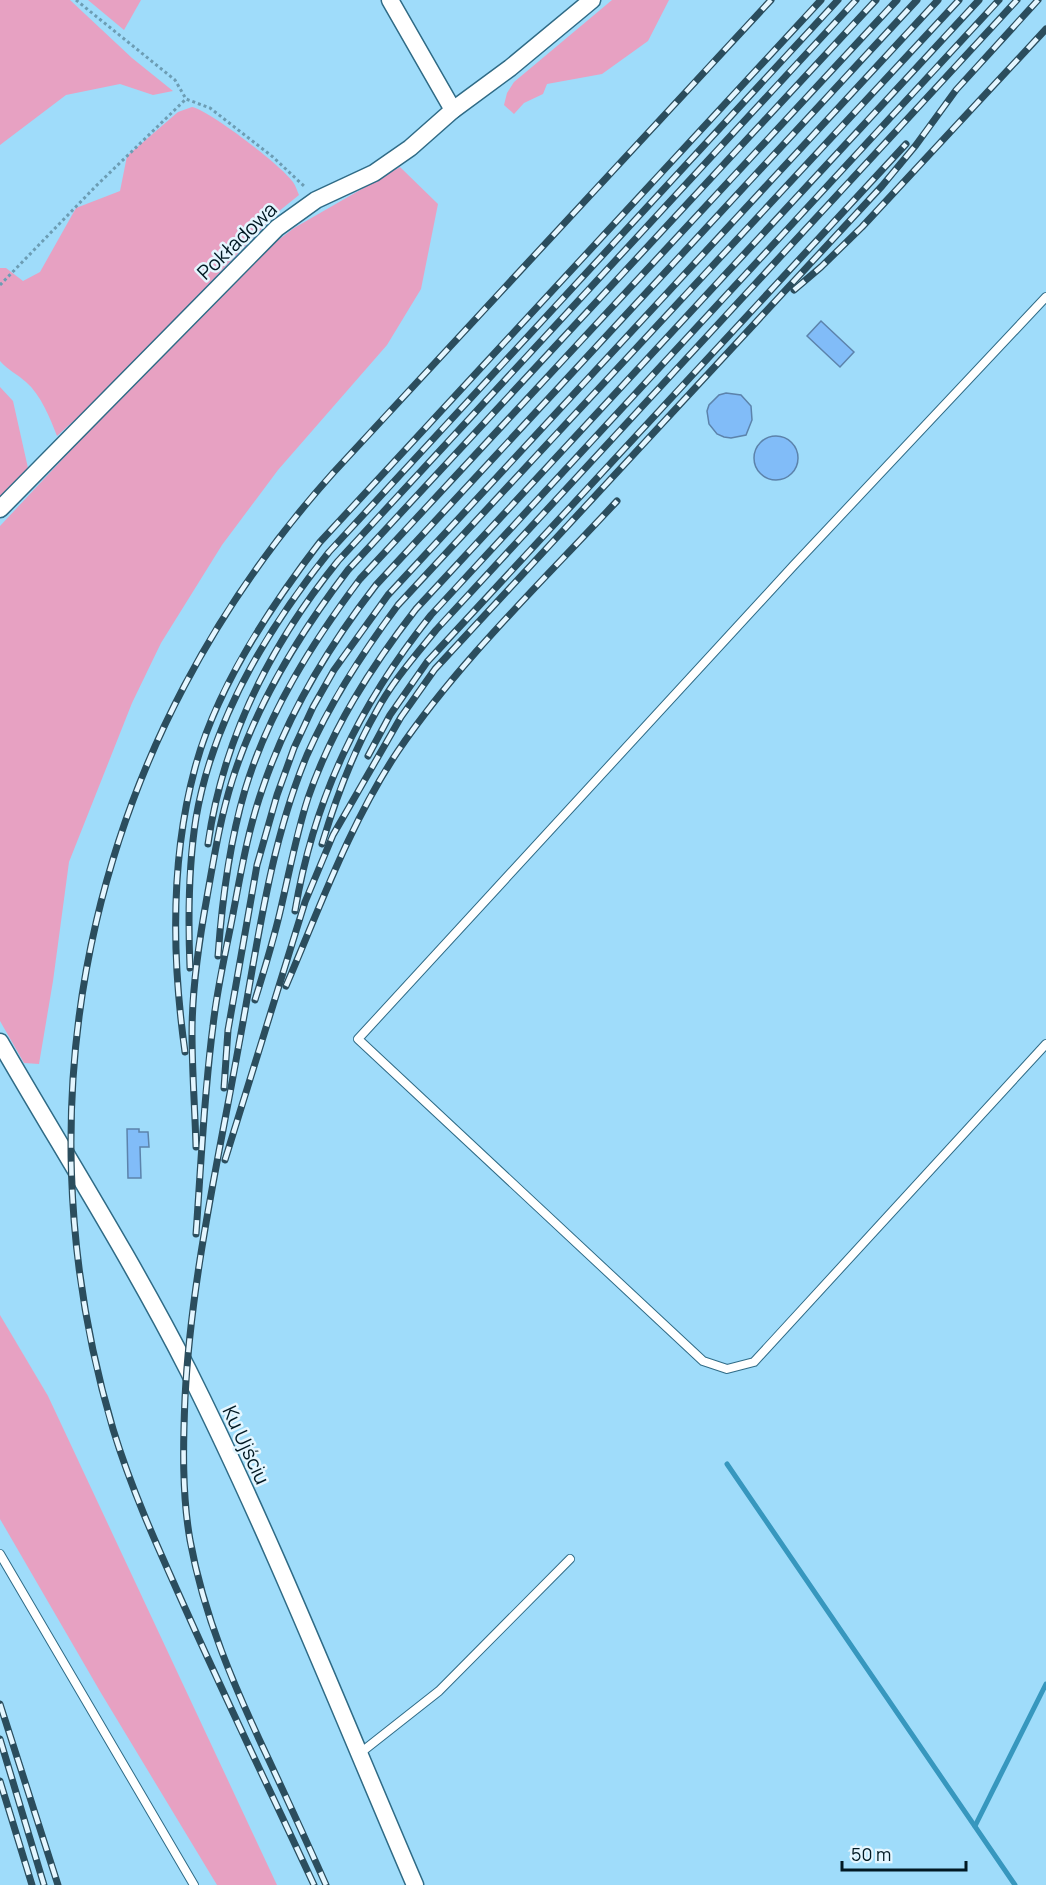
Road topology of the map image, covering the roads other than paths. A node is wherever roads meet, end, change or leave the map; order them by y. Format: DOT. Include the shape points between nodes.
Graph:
graph roads {
  1 [pos="390,0"];
  2 [pos="592,0"];
  3 [pos="453,110"];
  4 [pos="1046,297"];
  5 [pos="0,509"];
  6 [pos="0,1042"];
  7 [pos="1046,1044"];
  8 [pos="0,1554"];
  9 [pos="570,1559"];
  10 [pos="358,1754"];
  11 [pos="194,1885"];
  12 [pos="415,1885"];
  1 -- 3 [label="street"];
  2 -- 3 [label="street, Pokładowa"];
  3 -- 5 [label="street, Pokładowa" via="375,173 316,200 277,228"];
  4 -- 7 [label="lane" via="358,1039 704,1361 727,1369 754,1362"];
  6 -- 10 [label="street, Ku Ujściu" via="187,1368 258,1519"];
  8 -- 11 [label="lane"];
  9 -- 10 [label="lane" via="439,1691"];
  10 -- 12 [label="street, Ku Ujściu"];
}
